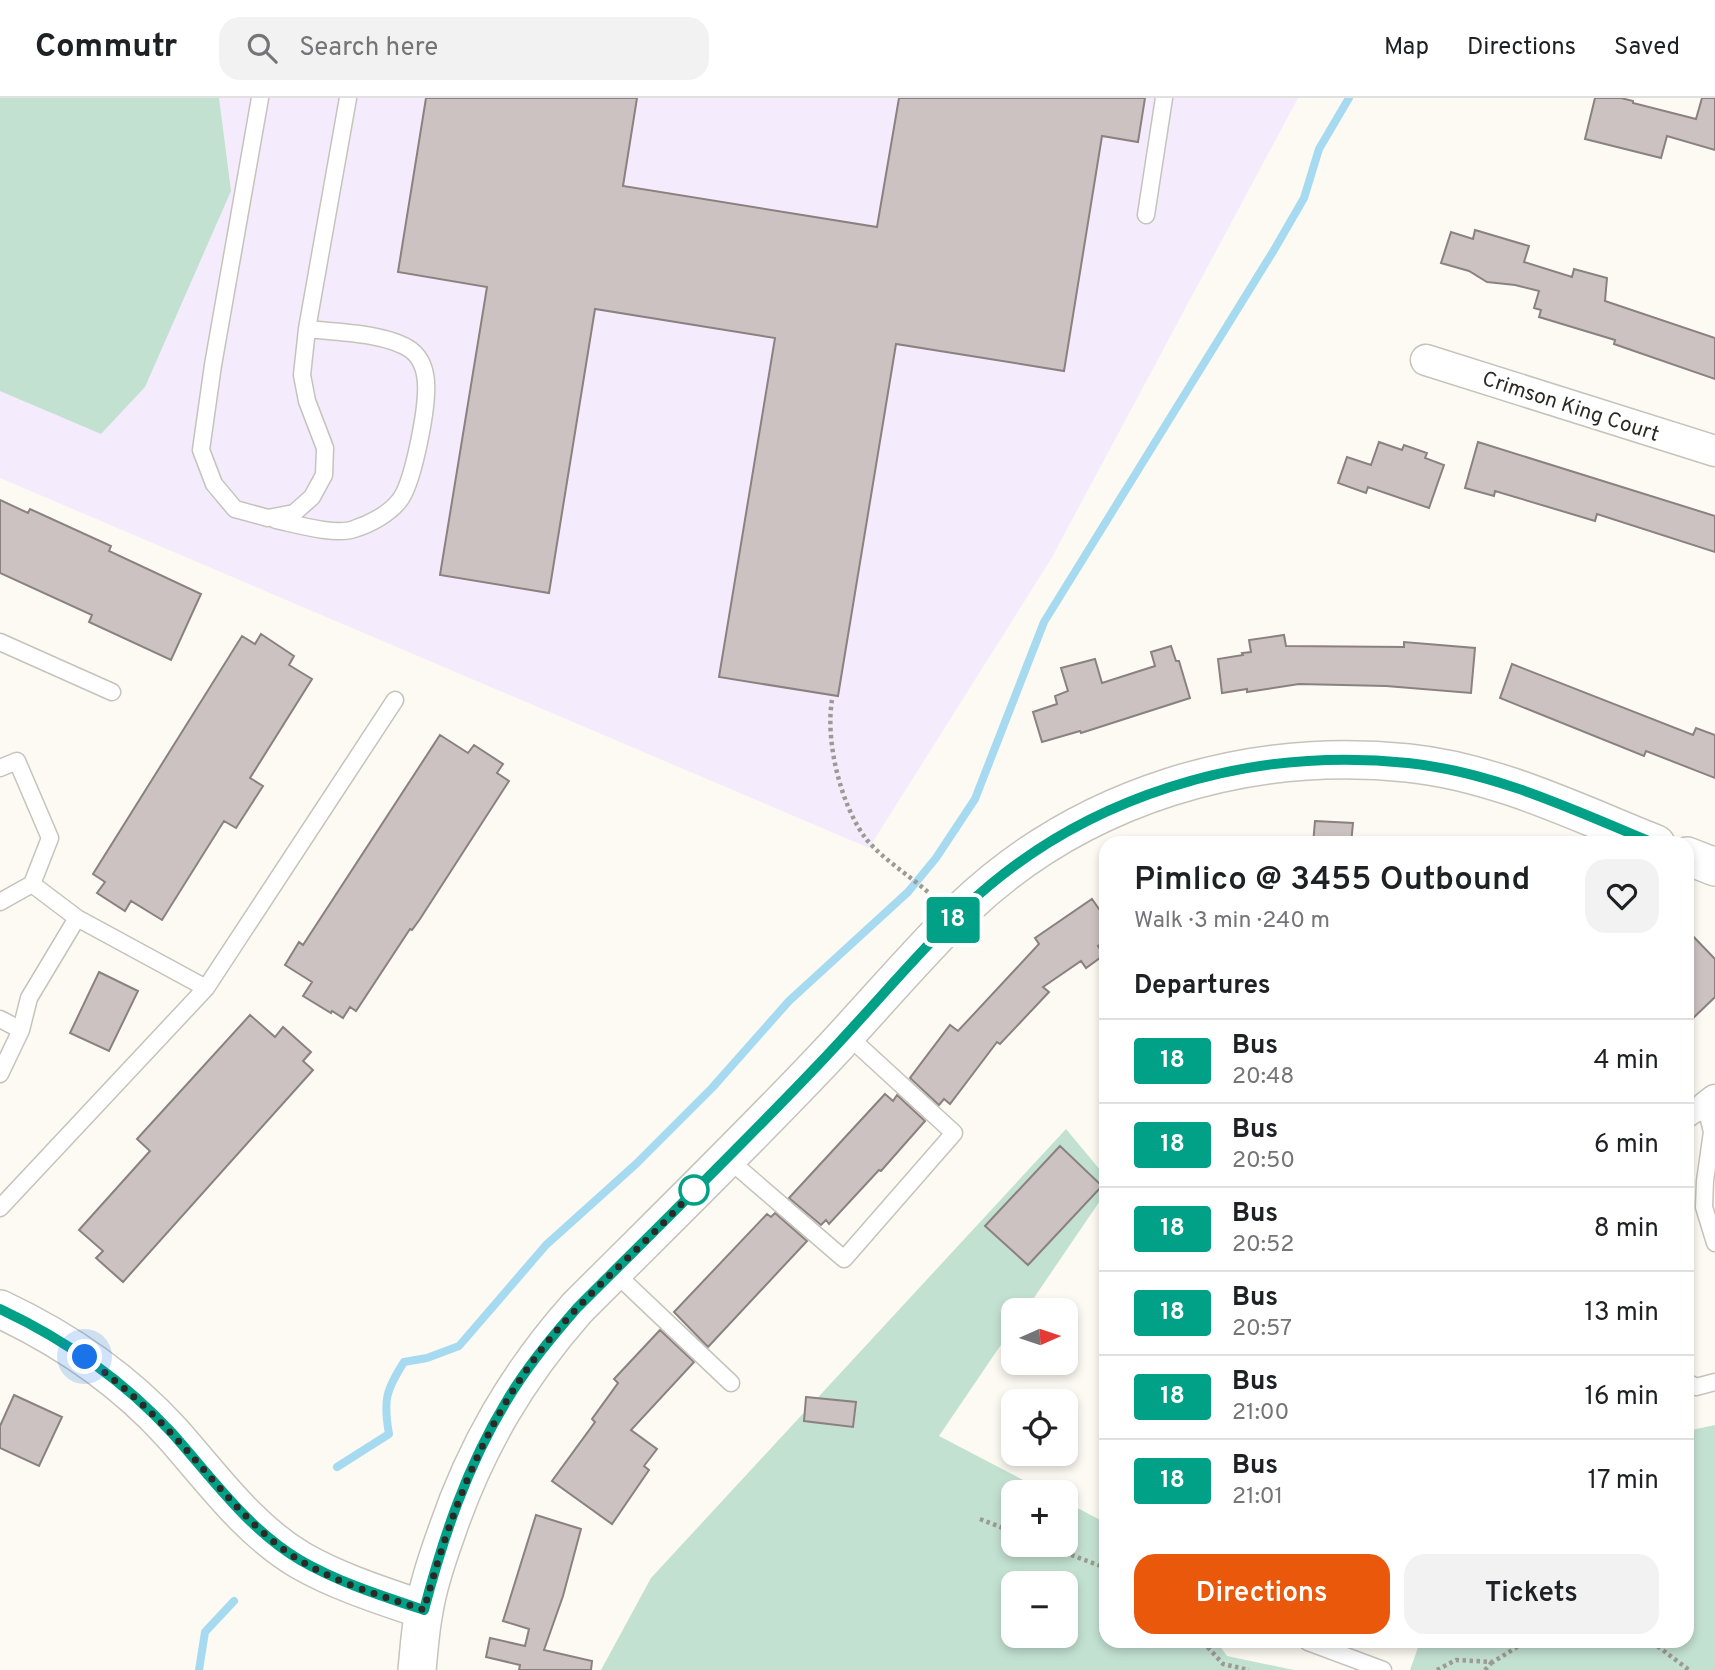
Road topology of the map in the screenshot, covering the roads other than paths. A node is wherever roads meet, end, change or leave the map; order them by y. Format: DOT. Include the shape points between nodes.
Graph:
graph roads {
  1 [pos="260,98"];
  2 [pos="348,98"];
  3 [pos="1164,98"];
  4 [pos="1146,215"];
  5 [pos="307,329"];
  6 [pos="1426,360"];
  7 [pos="1715,451"];
  8 [pos="268,518"];
  9 [pos="0,642"];
  10 [pos="111,692"];
  11 [pos="395,700"];
  12 [pos="0,768"];
  13 [pos="1636,836"];
  14 [pos="1694,859"];
  15 [pos="1715,867"];
  16 [pos="32,884"];
  17 [pos="0,902"];
  18 [pos="77,918"];
  19 [pos="206,988"];
  20 [pos="0,1019"];
  21 [pos="21,1030"];
  22 [pos="846,1034"];
  23 [pos="0,1074"];
  24 [pos="1703,1109"];
  25 [pos="727,1158"];
  26 [pos="0,1208"];
  27 [pos="1715,1243"];
  28 [pos="613,1271"];
  29 [pos="0,1309"];
  30 [pos="1715,1382"];
  31 [pos="731,1383"];
  32 [pos="1694,1386"];
  33 [pos="424,1610"];
  34 [pos="1324,1648"];
  35 [pos="417,1670"];
  36 [pos="1383,1670"];
  1 -- 8 [label="lane" via="201,450 214,484 235,509"];
  2 -- 5 [label="lane"];
  3 -- 4 [label="lane"];
  5 -- 8 [label="lane" via="302,375 325,448 324,475 312,497 294,513"];
  5 -- 8 [label="lane" via="375,337 409,349 420,359 426,394 412,475 400,501 352,531"];
  6 -- 7 [label="street, Crimson King Court"];
  9 -- 10 [label="lane"];
  11 -- 19 [label="lane"];
  12 -- 16 [label="lane" via="17,761 50,838"];
  13 -- 22 [label="street" via="1506,784 1410,763 1293,761 1186,782 1089,819 1009,870 963,909"];
  14 -- 15 [label="street"];
  16 -- 17 [label="lane"];
  16 -- 18 [label="lane"];
  18 -- 19 [label="lane"];
  18 -- 21 [label="lane" via="29,998"];
  19 -- 26 [label="lane"];
  20 -- 21 [label="lane"];
  21 -- 23 [label="lane"];
  22 -- 25 [label="street"];
  22 -- 25 [label="lane" via="954,1133 844,1259"];
  24 -- 27 [label="lane" via="1712,1132 1704,1207"];
  25 -- 28 [label="street"];
  28 -- 31 [label="lane"];
  28 -- 33 [label="street" via="549,1340 505,1404 453,1513"];
  29 -- 33 [label="street" via="112,1377 170,1431 253,1524 299,1560"];
  30 -- 32 [label="lane"];
  33 -- 35 [label="street"];
  34 -- 36 [label="lane"];
}
